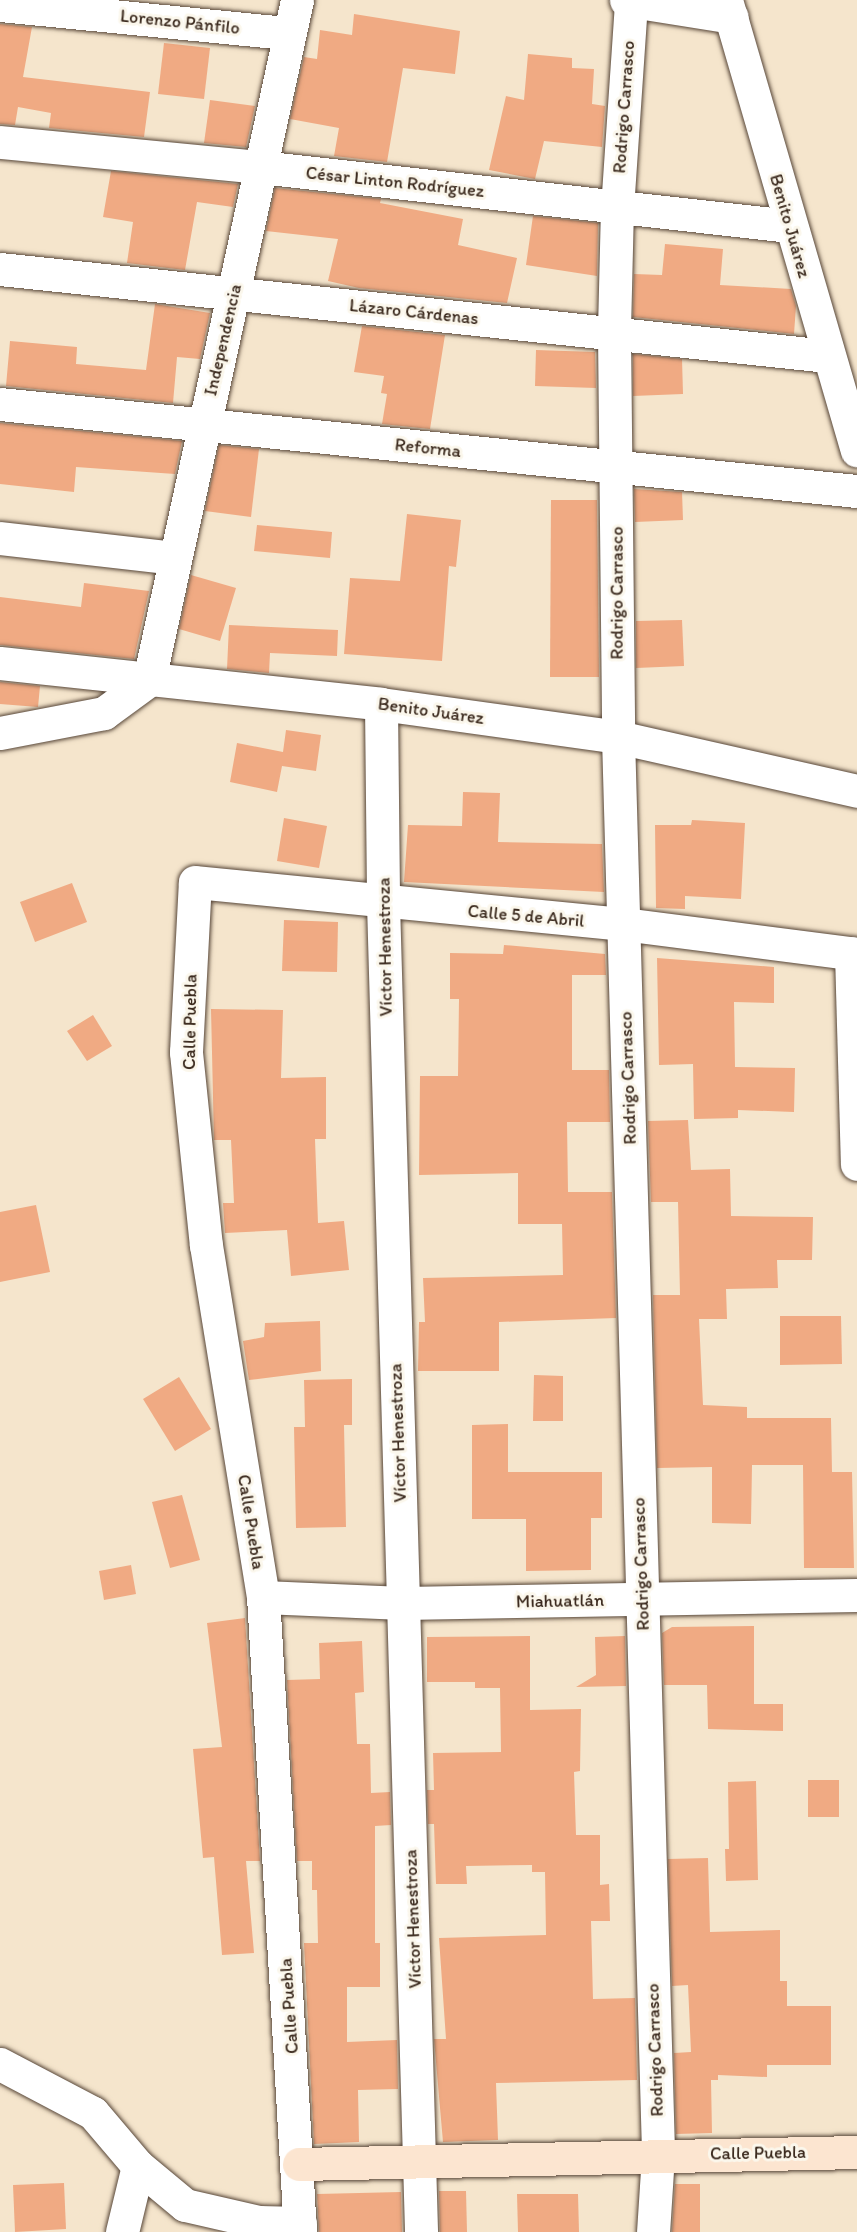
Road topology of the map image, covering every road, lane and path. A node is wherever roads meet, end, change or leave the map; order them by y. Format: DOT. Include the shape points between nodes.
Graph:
graph roads {
  1 [pos="297,0"];
  2 [pos="629,1"];
  3 [pos="0,5"];
  4 [pos="729,9"];
  5 [pos="288,33"];
  6 [pos="0,142"];
  7 [pos="260,167"];
  8 [pos="617,207"];
  9 [pos="790,226"];
  10 [pos="0,269"];
  11 [pos="234,293"];
  12 [pos="614,333"];
  13 [pos="828,356"];
  14 [pos="0,404"];
  15 [pos="203,424"];
  16 [pos="857,450"];
  17 [pos="616,468"];
  18 [pos="857,491"];
  19 [pos="0,538"];
  20 [pos="175,558"];
  21 [pos="0,663"];
  22 [pos="149,680"];
  23 [pos="381,704"];
  24 [pos="0,733"];
  25 [pos="618,737"];
  26 [pos="857,791"];
  27 [pos="195,882"];
  28 [pos="383,903"];
  29 [pos="623,924"];
  30 [pos="854,953"];
  31 [pos="857,1164"];
  32 [pos="857,1595"];
  33 [pos="263,1597"];
  34 [pos="642,1599"];
  35 [pos="403,1603"];
  36 [pos="0,2064"];
  37 [pos="857,2152"];
  38 [pos="657,2154"];
  39 [pos="421,2162"];
  40 [pos="299,2164"];
  41 [pos="138,2166"];
  42 [pos="300,2228"];
  43 [pos="122,2232"];
  44 [pos="421,2232"];
  45 [pos="653,2232"];
  1 -- 5 [label="street, Independencia"];
  2 -- 4 [label="street"];
  2 -- 8 [label="street, Rodrigo Carrasco"];
  3 -- 5 [label="street, Lorenzo Pánfilo"];
  4 -- 9 [label="street, Benito Juárez"];
  5 -- 7 [label="street, Independencia"];
  6 -- 7 [label="street, César Linton Rodríguez"];
  7 -- 8 [label="street, César Linton Rodríguez"];
  7 -- 11 [label="street, Independencia"];
  8 -- 9 [label="street, César Linton Rodríguez"];
  8 -- 12 [label="street, Rodrigo Carrasco"];
  9 -- 13 [label="street, Benito Juárez"];
  10 -- 11 [label="street, Lázaro Cárdenas"];
  11 -- 12 [label="street, Lázaro Cárdenas"];
  11 -- 15 [label="street, Independencia"];
  12 -- 13 [label="street, Lázaro Cárdenas"];
  12 -- 17 [label="street, Rodrigo Carrasco"];
  13 -- 16 [label="street, Benito Juárez"];
  14 -- 15 [label="street, Reforma"];
  15 -- 17 [label="street, Reforma"];
  15 -- 20 [label="street, Independencia"];
  17 -- 18 [label="street, Reforma"];
  17 -- 25 [label="street, Rodrigo Carrasco"];
  19 -- 20 [label="street"];
  20 -- 22 [label="street, Independencia"];
  21 -- 22 [label="street, Benito Juárez"];
  22 -- 23 [label="street, Benito Juárez"];
  22 -- 24 [label="street" via="104,713"];
  23 -- 25 [label="street, Benito Juárez"];
  23 -- 28 [label="street, Víctor Henestroza"];
  25 -- 26 [label="street, Benito Juárez"];
  25 -- 29 [label="street, Rodrigo Carrasco"];
  27 -- 28 [label="street, Calle 5 de Abril"];
  27 -- 33 [label="street, Calle Puebla" via="186,1052 206,1246"];
  28 -- 29 [label="street, Calle 5 de Abril"];
  28 -- 35 [label="street, Víctor Henestroza"];
  29 -- 30 [label="street, Calle 5 de Abril"];
  29 -- 34 [label="street, Rodrigo Carrasco"];
  30 -- 31 [label="street"];
  32 -- 34 [label="street, Miahuatlán"];
  33 -- 35 [label="street, Miahuatlán"];
  33 -- 40 [label="street, Calle Puebla"];
  34 -- 35 [label="street, Miahuatlán"];
  34 -- 38 [label="street, Rodrigo Carrasco"];
  35 -- 39 [label="street, Víctor Henestroza"];
  36 -- 41 [label="street" via="93,2113"];
  37 -- 38 [label="street, Calle Puebla"];
  38 -- 39 [label="street, Calle Puebla"];
  38 -- 45 [label="street, Rodrigo Carrasco"];
  39 -- 40 [label="street, Calle Puebla"];
  39 -- 44 [label="street, Víctor Henestroza"];
  40 -- 42 [label="street, Calle Puebla"];
  41 -- 42 [label="street" via="185,2205"];
  41 -- 43 [label="street"];
}
